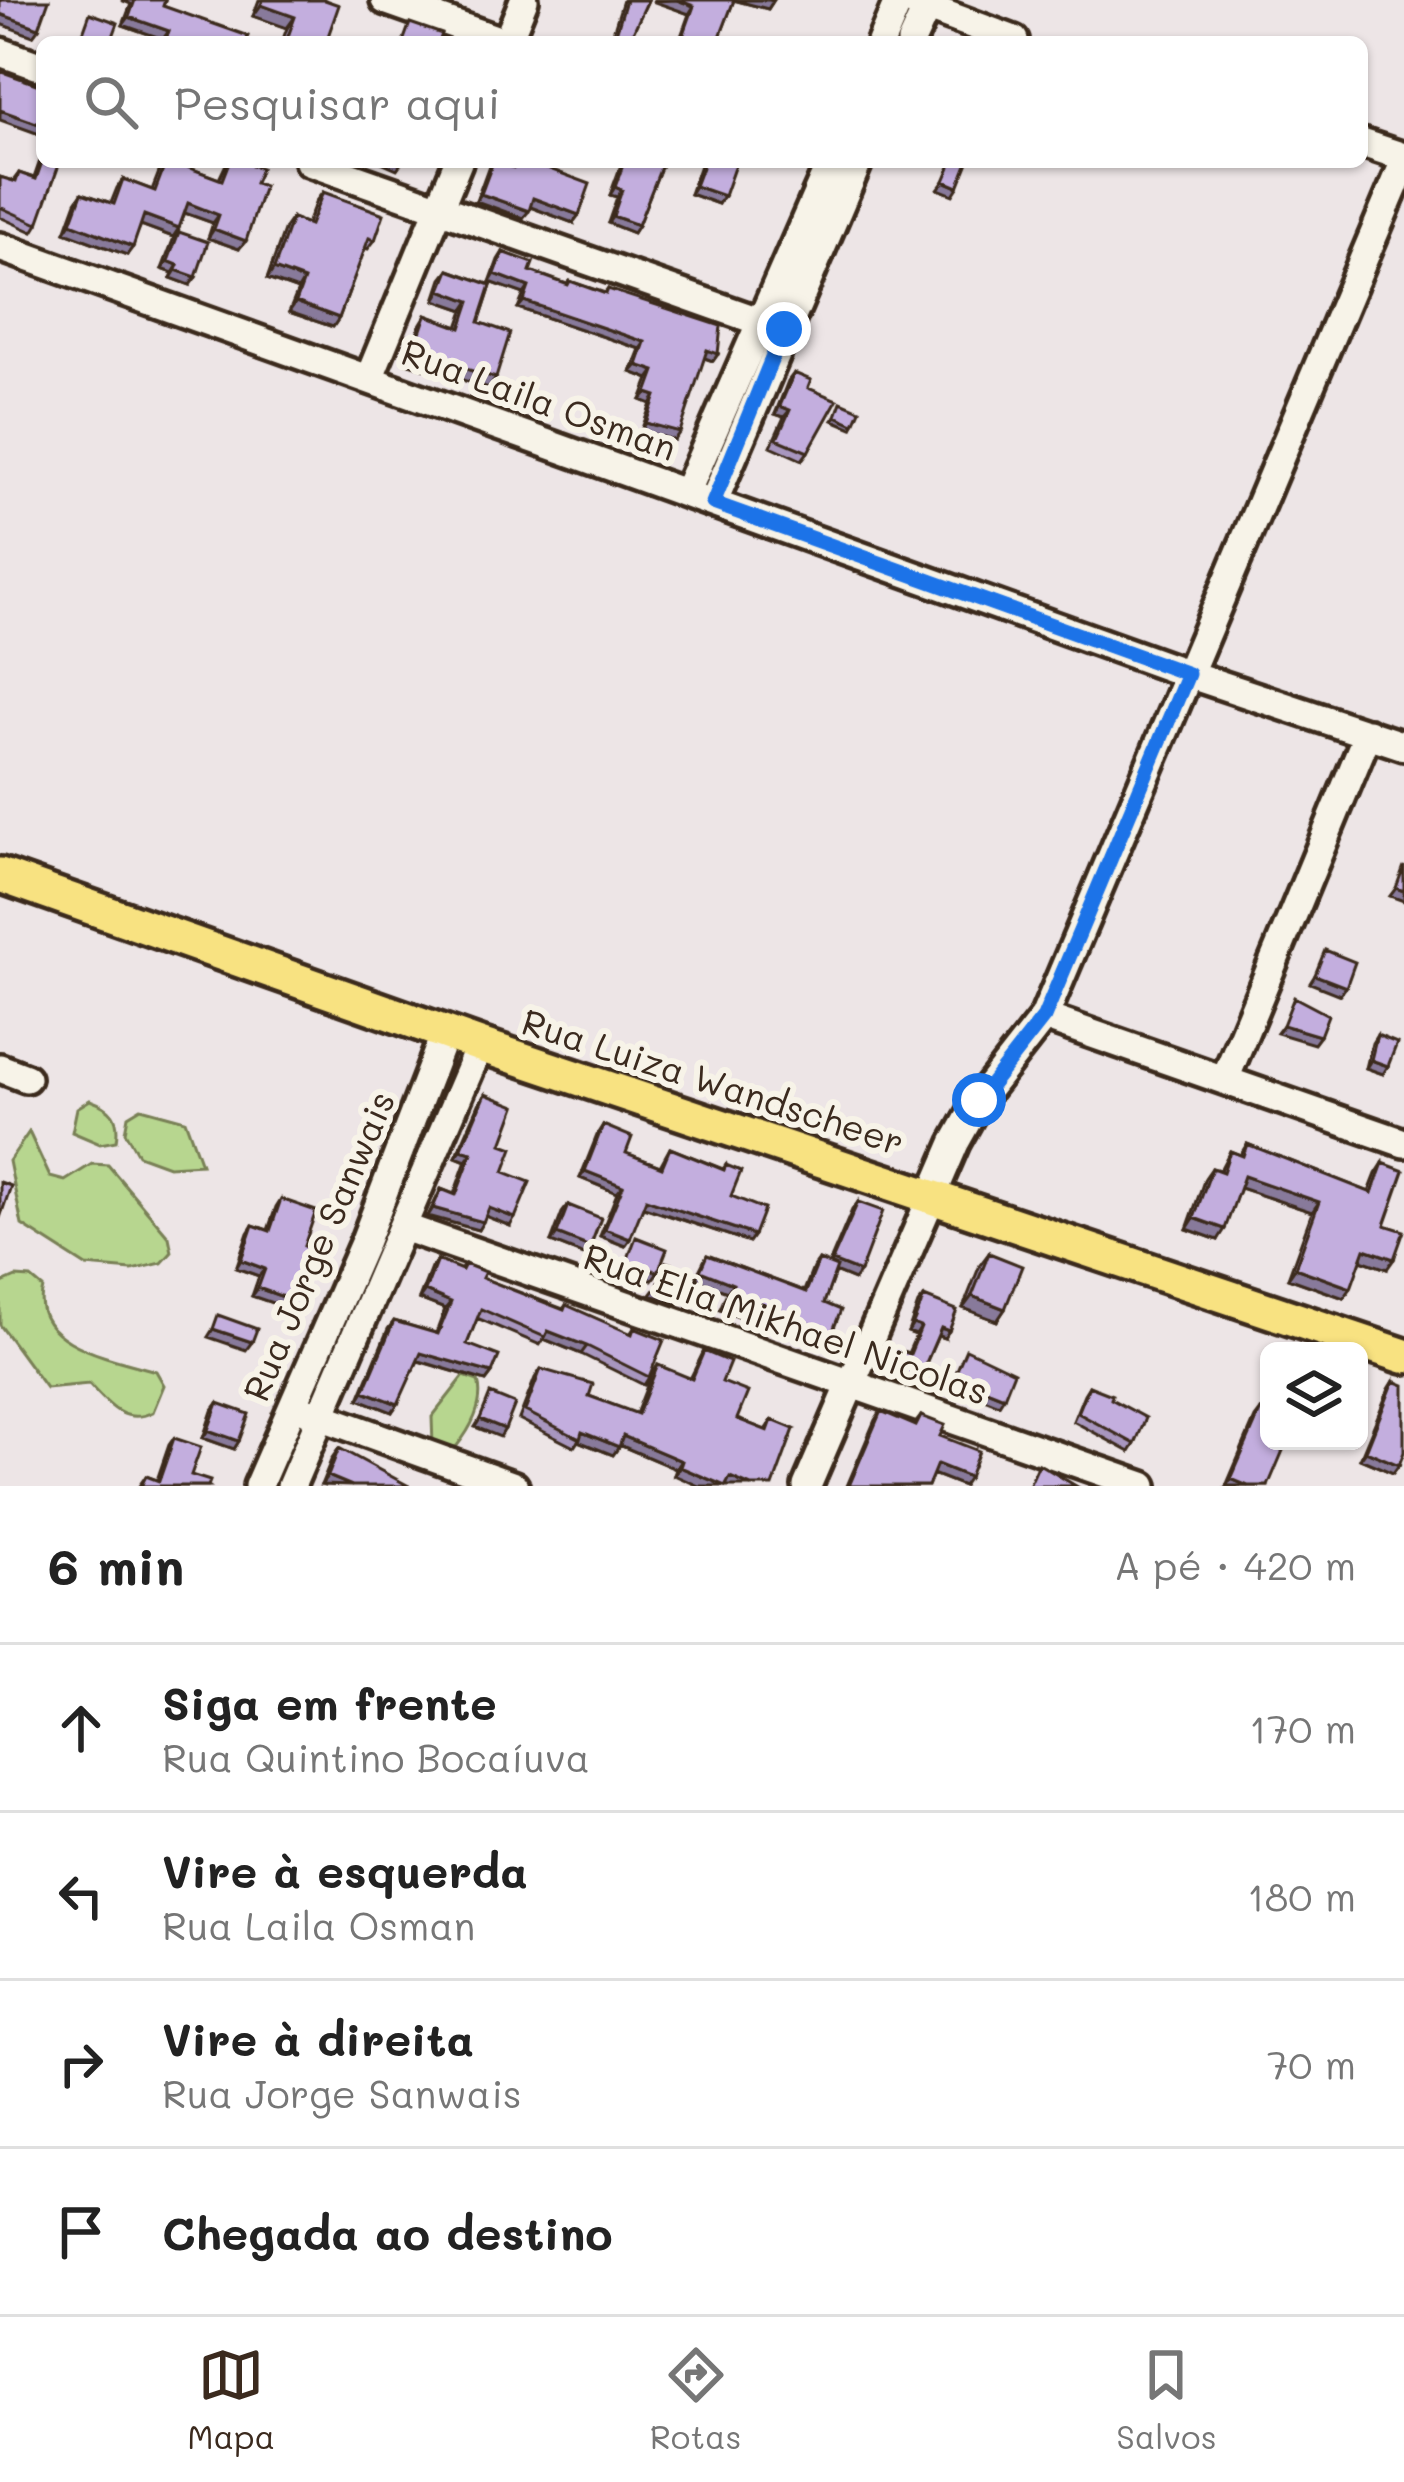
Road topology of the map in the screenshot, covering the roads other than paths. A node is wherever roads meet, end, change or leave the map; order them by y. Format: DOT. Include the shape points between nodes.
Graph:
graph roads {
  1 [pos="385,0"];
  2 [pos="524,0"];
  3 [pos="911,2"];
  4 [pos="489,36"];
  5 [pos="509,36"];
  6 [pos="886,36"];
  7 [pos="911,36"];
  8 [pos="1003,36"];
  9 [pos="0,52"];
  10 [pos="36,65"];
  11 [pos="1368,145"];
  12 [pos="1404,160"];
  13 [pos="326,168"];
  14 [pos="456,168"];
  15 [pos="845,168"];
  16 [pos="439,208"];
  17 [pos="0,248"];
  18 [pos="771,325"];
  19 [pos="370,376"];
  20 [pos="699,498"];
  21 [pos="1188,674"];
  22 [pos="1368,733"];
  23 [pos="1404,746"];
  24 [pos="0,875"];
  25 [pos="1044,1017"];
  26 [pos="445,1033"];
  27 [pos="480,1045"];
  28 [pos="1225,1079"];
  29 [pos="1403,1141"];
  30 [pos="930,1195"];
  31 [pos="406,1228"];
  32 [pos="1404,1357"];
  33 [pos="849,1385"];
  34 [pos="292,1405"];
  35 [pos="321,1417"];
  36 [pos="258,1486"];
  37 [pos="291,1486"];
  38 [pos="514,1486"];
  39 [pos="807,1486"];
  40 [pos="1143,1486"];
  1 -- 4 [label="street"];
  2 -- 5 [label="street"];
  3 -- 6 [label="street"];
  3 -- 7 [label="street"];
  3 -- 8 [label="street"];
  9 -- 10 [label="street"];
  11 -- 12 [label="street"];
  12 -- 21 [label="street"];
  13 -- 16 [label="street"];
  14 -- 16 [label="street"];
  15 -- 18 [label="street"];
  16 -- 18 [label="street"];
  16 -- 19 [label="street"];
  17 -- 19 [label="street, Rua Laila Osman"];
  18 -- 20 [label="street"];
  19 -- 20 [label="street, Rua Laila Osman"];
  20 -- 21 [label="street, Rua Laila Osman"];
  21 -- 22 [label="street, Rua Laila Osman"];
  21 -- 25 [label="street"];
  22 -- 23 [label="street, Rua Laila Osman"];
  22 -- 28 [label="street"];
  24 -- 26 [label="main road, Rua Luiza Wandscheer"];
  25 -- 28 [label="street"];
  25 -- 30 [label="street" via="979,1100"];
  26 -- 27 [label="main road, Rua Luiza Wandscheer"];
  26 -- 34 [label="street, Rua Jorge Sanwais"];
  27 -- 30 [label="main road, Rua Luiza Wandscheer"];
  27 -- 31 [label="street, Rua Jorge Sanwais"];
  28 -- 29 [label="street"];
  30 -- 32 [label="main road, Rua Luiza Wandscheer"];
  30 -- 33 [label="street"];
  31 -- 33 [label="street, Rua Elia Mikhael Nicolas"];
  31 -- 35 [label="street, Rua Jorge Sanwais"];
  33 -- 39 [label="street"];
  33 -- 40 [label="street, Rua Elia Mikhael Nicolas"];
  34 -- 35 [label="street"];
  34 -- 36 [label="street, Rua Jorge Sanwais"];
  35 -- 37 [label="street, Rua Jorge Sanwais"];
  35 -- 38 [label="street"];
}
